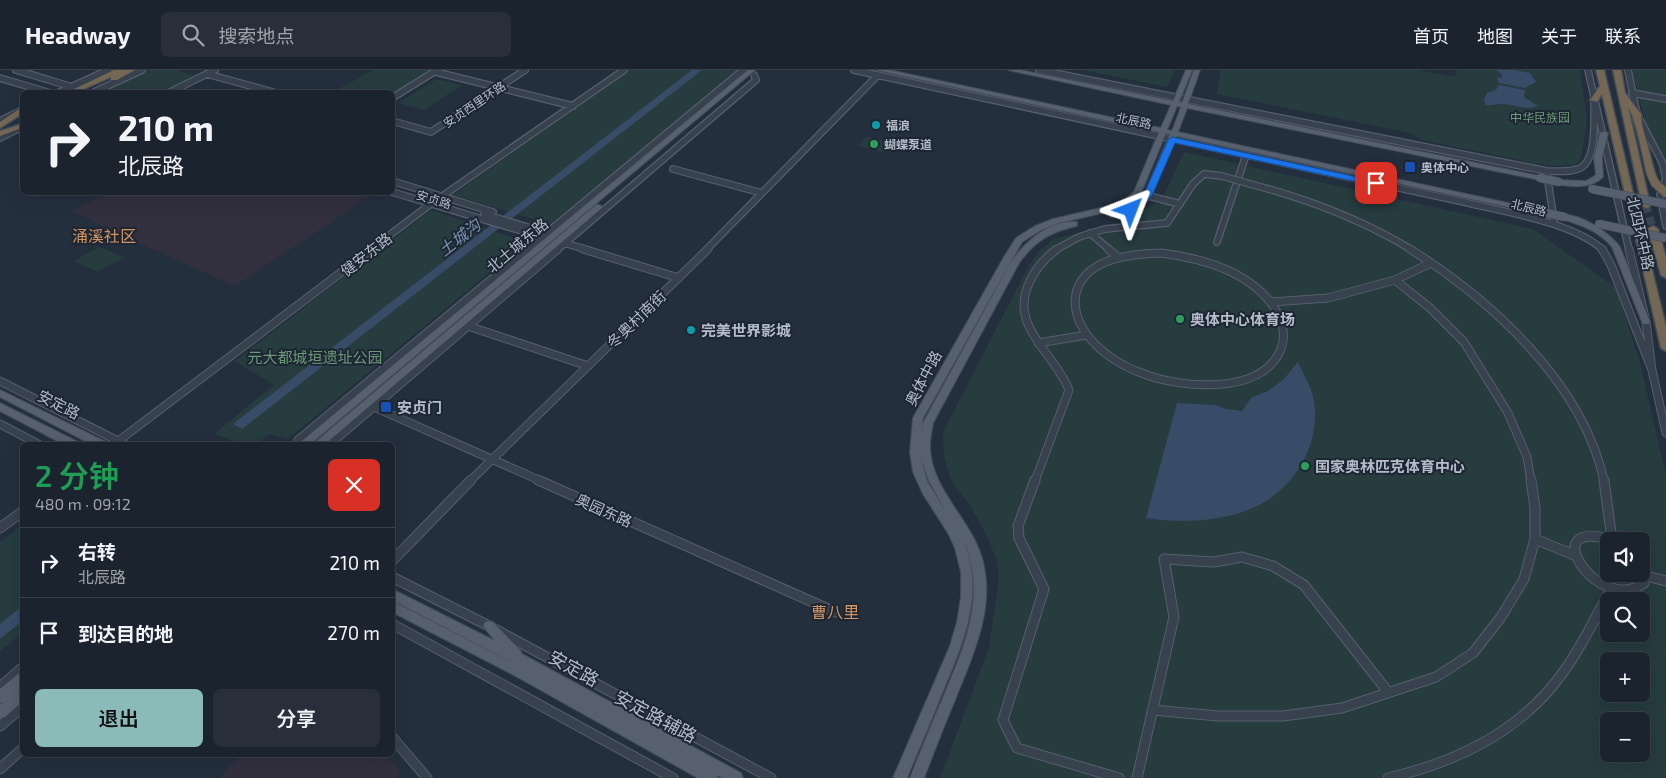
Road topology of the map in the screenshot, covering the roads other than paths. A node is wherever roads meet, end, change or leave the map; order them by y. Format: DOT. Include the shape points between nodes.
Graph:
graph roads {
  1 [pos="18,70"];
  2 [pos="108,70"];
  3 [pos="120,70"];
  4 [pos="131,70"];
  5 [pos="142,70"];
  6 [pos="215,70"];
  7 [pos="525,70"];
  8 [pos="624,70"];
  9 [pos="744,70"];
  10 [pos="761,70"];
  11 [pos="854,70"];
  12 [pos="1011,70"];
  13 [pos="1039,70"];
  14 [pos="1189,70"];
  15 [pos="1197,70"];
  16 [pos="1588,70"];
  17 [pos="1600,70"];
  18 [pos="1617,70"];
  19 [pos="1628,70"];
  20 [pos="436,71"];
  21 [pos="753,73"];
  22 [pos="879,73"];
  23 [pos="207,74"];
  24 [pos="1,78"];
  25 [pos="1604,85"];
  26 [pos="499,88"];
  27 [pos="40,90"];
  28 [pos="72,90"];
  29 [pos="87,90"];
  30 [pos="102,90"];
  31 [pos="174,90"];
  32 [pos="266,90"];
  33 [pos="1620,90"];
  34 [pos="1632,94"];
  35 [pos="395,96"];
  36 [pos="1594,100"];
  37 [pos="1666,100"];
  38 [pos="1176,101"];
  39 [pos="1185,103"];
  40 [pos="574,106"];
  41 [pos="20,111"];
  42 [pos="20,111"];
  43 [pos="1637,114"];
  44 [pos="20,117"];
  45 [pos="0,121"];
  46 [pos="20,122"];
  47 [pos="395,122"];
  48 [pos="0,126"];
  49 [pos="20,127"];
  50 [pos="1604,133"];
  51 [pos="1167,135"];
  52 [pos="1,136"];
  53 [pos="1246,155"];
  54 [pos="674,168"];
  55 [pos="1547,171"];
  56 [pos="395,182"];
  57 [pos="1559,182"];
  58 [pos="395,188"];
  59 [pos="395,193"];
  60 [pos="762,193"];
  61 [pos="1137,193"];
  62 [pos="1666,193"];
  63 [pos="395,195"];
  64 [pos="444,196"];
  65 [pos="1148,196"];
  66 [pos="1631,202"];
  67 [pos="432,203"];
  68 [pos="1180,204"];
  69 [pos="1666,204"];
  70 [pos="1646,205"];
  71 [pos="474,206"];
  72 [pos="478,212"];
  73 [pos="1565,217"];
  74 [pos="491,219"];
  75 [pos="1554,225"];
  76 [pos="515,226"];
  77 [pos="1637,226"];
  78 [pos="1666,226"];
  79 [pos="1653,229"];
  80 [pos="1090,233"];
  81 [pos="549,237"];
  82 [pos="1666,238"];
  83 [pos="1217,242"];
  84 [pos="1118,258"];
  85 [pos="1431,263"];
  86 [pos="1666,275"];
  87 [pos="678,278"];
  88 [pos="1395,280"];
  89 [pos="500,299"];
  90 [pos="1270,302"];
  91 [pos="485,303"];
  92 [pos="1646,322"];
  93 [pos="468,326"];
  94 [pos="1087,335"];
  95 [pos="1038,343"];
  96 [pos="1666,348"];
  97 [pos="588,366"];
  98 [pos="1652,370"];
  99 [pos="0,380"];
  100 [pos="0,392"];
  101 [pos="374,407"];
  102 [pos="1,409"];
  103 [pos="0,424"];
  104 [pos="1666,433"];
  105 [pos="34,442"];
  106 [pos="68,442"];
  107 [pos="96,442"];
  108 [pos="114,442"];
  109 [pos="117,442"];
  110 [pos="297,442"];
  111 [pos="306,442"];
  112 [pos="321,442"];
  113 [pos="333,442"];
  114 [pos="491,460"];
  115 [pos="20,513"];
  116 [pos="0,528"];
  117 [pos="1613,532"];
  118 [pos="1600,538"];
  119 [pos="1535,539"];
  120 [pos="1574,555"];
  121 [pos="395,558"];
  122 [pos="1650,577"];
  123 [pos="395,579"];
  124 [pos="1666,581"];
  125 [pos="1649,582"];
  126 [pos="1612,588"];
  127 [pos="395,596"];
  128 [pos="395,608"];
  129 [pos="835,612"];
  130 [pos="395,626"];
  131 [pos="489,626"];
  132 [pos="522,660"];
  133 [pos="20,670"];
  134 [pos="20,680"];
  135 [pos="0,687"];
  136 [pos="1388,692"];
  137 [pos="20,696"];
  138 [pos="0,697"];
  139 [pos="20,709"];
  140 [pos="1152,710"];
  141 [pos="0,713"];
  142 [pos="0,726"];
  143 [pos="395,740"];
  144 [pos="20,751"];
  145 [pos="0,769"];
  146 [pos="428,778"];
  147 [pos="673,778"];
  148 [pos="712,778"];
  149 [pos="736,778"];
  150 [pos="771,778"];
  151 [pos="900,778"];
  152 [pos="916,778"];
  153 [pos="1119,778"];
  154 [pos="1137,778"];
  155 [pos="1388,778"];
  1 -- 24 [label="street"];
  1 -- 28 [label="street"];
  2 -- 28 [label="street"];
  3 -- 28 [label="highway"];
  4 -- 29 [label="highway"];
  5 -- 30 [label="street"];
  6 -- 23 [label="street"];
  7 -- 26 [label="street, 安贞西里环路"];
  8 -- 40 [label="street, 健安东路"];
  9 -- 81 [label="street, 北土城东路"];
  10 -- 21 [label="main road, 北土城东路"];
  11 -- 22 [label="street, 北辰路"];
  12 -- 38 [label="main road, 北辰路"];
  13 -- 38 [label="street, 北辰路"];
  14 -- 38 [label="main road"];
  15 -- 39 [label="main road"];
  16 -- 36 [label="street, 北四环中路"];
  17 -- 25 [label="highway, 北四环中路"];
  18 -- 33 [label="highway, 北四环中路"];
  19 -- 34 [label="street, 北四环中路"];
  20 -- 26 [label="street"];
  20 -- 35 [label="street"];
  21 -- 81 [label="main road, 北土城东路" via="711,111"];
  22 -- 51 [label="main road, 北辰路"];
  22 -- 60 [label="street, 冬奥村南街"];
  23 -- 31 [label="street"];
  23 -- 32 [label="street"];
  24 -- 27 [label="street"];
  25 -- 36 [label="highway"];
  25 -- 66 [label="highway, 北四环中路"];
  26 -- 40 [label="street"];
  26 -- 47 [label="street, 安贞西里环路" via="431,132"];
  33 -- 43 [label="highway"];
  33 -- 70 [label="highway, 北四环中路"];
  34 -- 37 [label="street"];
  34 -- 43 [label="street, 北四环中路"];
  36 -- 50 [label="street, 北四环中路"];
  36 -- 55 [label="street, 北辰路" via="1594,133 1586,164 1580,169"];
  38 -- 39 [label="main road, 北辰路"];
  38 -- 51 [label="main road"];
  39 -- 51 [label="main road"];
  39 -- 55 [label="street, 北辰路"];
  39 -- 57 [label="main road, 北辰路, bridge"];
  40 -- 64 [label="street, 健安东路"];
  41 -- 45 [label="street"];
  42 -- 48 [label="highway"];
  43 -- 62 [label="highway, bridge" via="1651,174"];
  43 -- 78 [label="street, 北四环中路" via="1663,164 1666,178 1660,195"];
  44 -- 48 [label="highway"];
  46 -- 52 [label="highway"];
  49 -- 52 [label="highway"];
  50 -- 57 [label="main road" via="1598,158 1600,175 1596,180 1588,183"];
  50 -- 92 [label="street, 北四环中路"];
  51 -- 53 [label="street, 北辰路"];
  51 -- 61 [label="main road"];
  51 -- 65 [label="main road"];
  51 -- 73 [label="main road, 北辰路, bridge"];
  53 -- 75 [label="street, 北辰路"];
  53 -- 83 [label="street"];
  54 -- 60 [label="street"];
  55 -- 75 [label="street"];
  56 -- 64 [label="street, 安贞路"];
  57 -- 69 [label="main road, bridge"];
  58 -- 67 [label="street, 安贞路"];
  59 -- 67 [label="street, 安贞路"];
  60 -- 87 [label="street, 冬奥村南街"];
  61 -- 65 [label="street"];
  61 -- 151 [label="main road, 奥体中路" via="1121,206 1056,221 1019,240 918,418 914,444 916,465 933,503 953,530 961,548 968,592 956,646"];
  63 -- 67 [label="street, 安贞路"];
  64 -- 67 [label="street, 健安东路"];
  64 -- 71 [label="street, 安贞路"];
  65 -- 68 [label="street"];
  65 -- 152 [label="main road, 奥体中路" via="1131,210 1046,232 1028,244 1015,262 928,423 924,447 928,470 966,534 977,562 980,602 969,649"];
  67 -- 72 [label="street, 安贞路"];
  67 -- 74 [label="street, 安贞路"];
  67 -- 109 [label="street, 健安东路"];
  68 -- 80 [label="street" via="1168,223 1160,226 1120,227"];
  68 -- 85 [label="street, bridge" via="1204,174 1222,176 1288,194 1357,220"];
  71 -- 72 [label="street"];
  71 -- 74 [label="street, 安贞路"];
  72 -- 74 [label="street, 安贞路"];
  73 -- 82 [label="main road, bridge"];
  73 -- 92 [label="main road" via="1609,237"];
  74 -- 76 [label="street"];
  74 -- 76 [label="street, 安贞路"];
  75 -- 98 [label="street, 北辰路" via="1592,240 1602,250 1611,265"];
  76 -- 81 [label="street, 安贞路"];
  76 -- 81 [label="street" via="526,236"];
  77 -- 96 [label="highway, 北四环中路"];
  79 -- 86 [label="highway, 北四环中路"];
  80 -- 84 [label="street"];
  80 -- 95 [label="street" via="1048,254 1031,278 1023,305 1026,322"];
  81 -- 87 [label="street, 安贞路"];
  81 -- 89 [label="street, 北土城东路"];
  81 -- 91 [label="main road, 北土城东路"];
  81 -- 110 [label="street, 北土城东路"];
  81 -- 111 [label="main road, 北土城东路"];
  84 -- 90 [label="street" via="1160,253 1206,262 1248,282"];
  84 -- 94 [label="street" via="1088,273 1077,291 1076,312"];
  85 -- 88 [label="street"];
  85 -- 117 [label="street" via="1472,293 1506,324 1565,392 1588,435 1604,479"];
  87 -- 97 [label="street, 冬奥村南街"];
  88 -- 90 [label="street" via="1328,298"];
  88 -- 119 [label="street" via="1430,308 1464,342 1508,413 1527,457 1535,508"];
  89 -- 91 [label="main road"];
  89 -- 93 [label="street, 北土城东路"];
  90 -- 94 [label="street" via="1282,324 1284,340 1280,351 1265,369 1231,383 1186,384 1149,376 1116,360"];
  91 -- 112 [label="main road, 北土城东路"];
  92 -- 98 [label="street, 北四环中路"];
  93 -- 97 [label="street"];
  93 -- 101 [label="street, 北土城东路"];
  94 -- 95 [label="street"];
  95 -- 153 [label="street" via="1066,380 1069,390 1018,526 1019,538 1044,589 1003,720 1017,748"];
  97 -- 114 [label="street, 冬奥村南街"];
  98 -- 104 [label="street, 北四环中路"];
  99 -- 108 [label="street"];
  100 -- 107 [label="main road, 安定路"];
  101 -- 113 [label="street, 北土城东路"];
  101 -- 114 [label="street, 奥园东路"];
  102 -- 106 [label="main road, 安定路"];
  103 -- 105 [label="street"];
  114 -- 121 [label="street, 冬奥村南街"];
  114 -- 129 [label="street, 奥园东路"];
  115 -- 116 [label="street"];
  118 -- 120 [label="street" via="1591,536 1576,542"];
  119 -- 120 [label="street"];
  119 -- 136 [label="street" via="1524,579 1473,653 1436,677"];
  120 -- 126 [label="street" via="1588,573"];
  122 -- 124 [label="street"];
  123 -- 131 [label="street"];
  125 -- 126 [label="street" via="1643,589 1635,591"];
  126 -- 155 [label="street" via="1556,683 1528,709 1493,738 1448,758"];
  127 -- 132 [label="main road, 安定路"];
  128 -- 148 [label="main road, 安定路" via="514,668"];
  130 -- 147 [label="street"];
  131 -- 132 [label="main road"];
  131 -- 150 [label="street, 安定路辅路"];
  132 -- 149 [label="main road, 安定路"];
  133 -- 135 [label="street"];
  134 -- 138 [label="main road"];
  136 -- 140 [label="street" via="1342,708 1283,716 1218,716"];
  136 -- 140 [label="street" via="1304,585 1273,566 1242,557 1214,562 1164,559 1174,617"];
  137 -- 141 [label="main road"];
  139 -- 142 [label="street"];
  140 -- 154 [label="street"];
  143 -- 146 [label="street"];
  144 -- 145 [label="street"];
}
